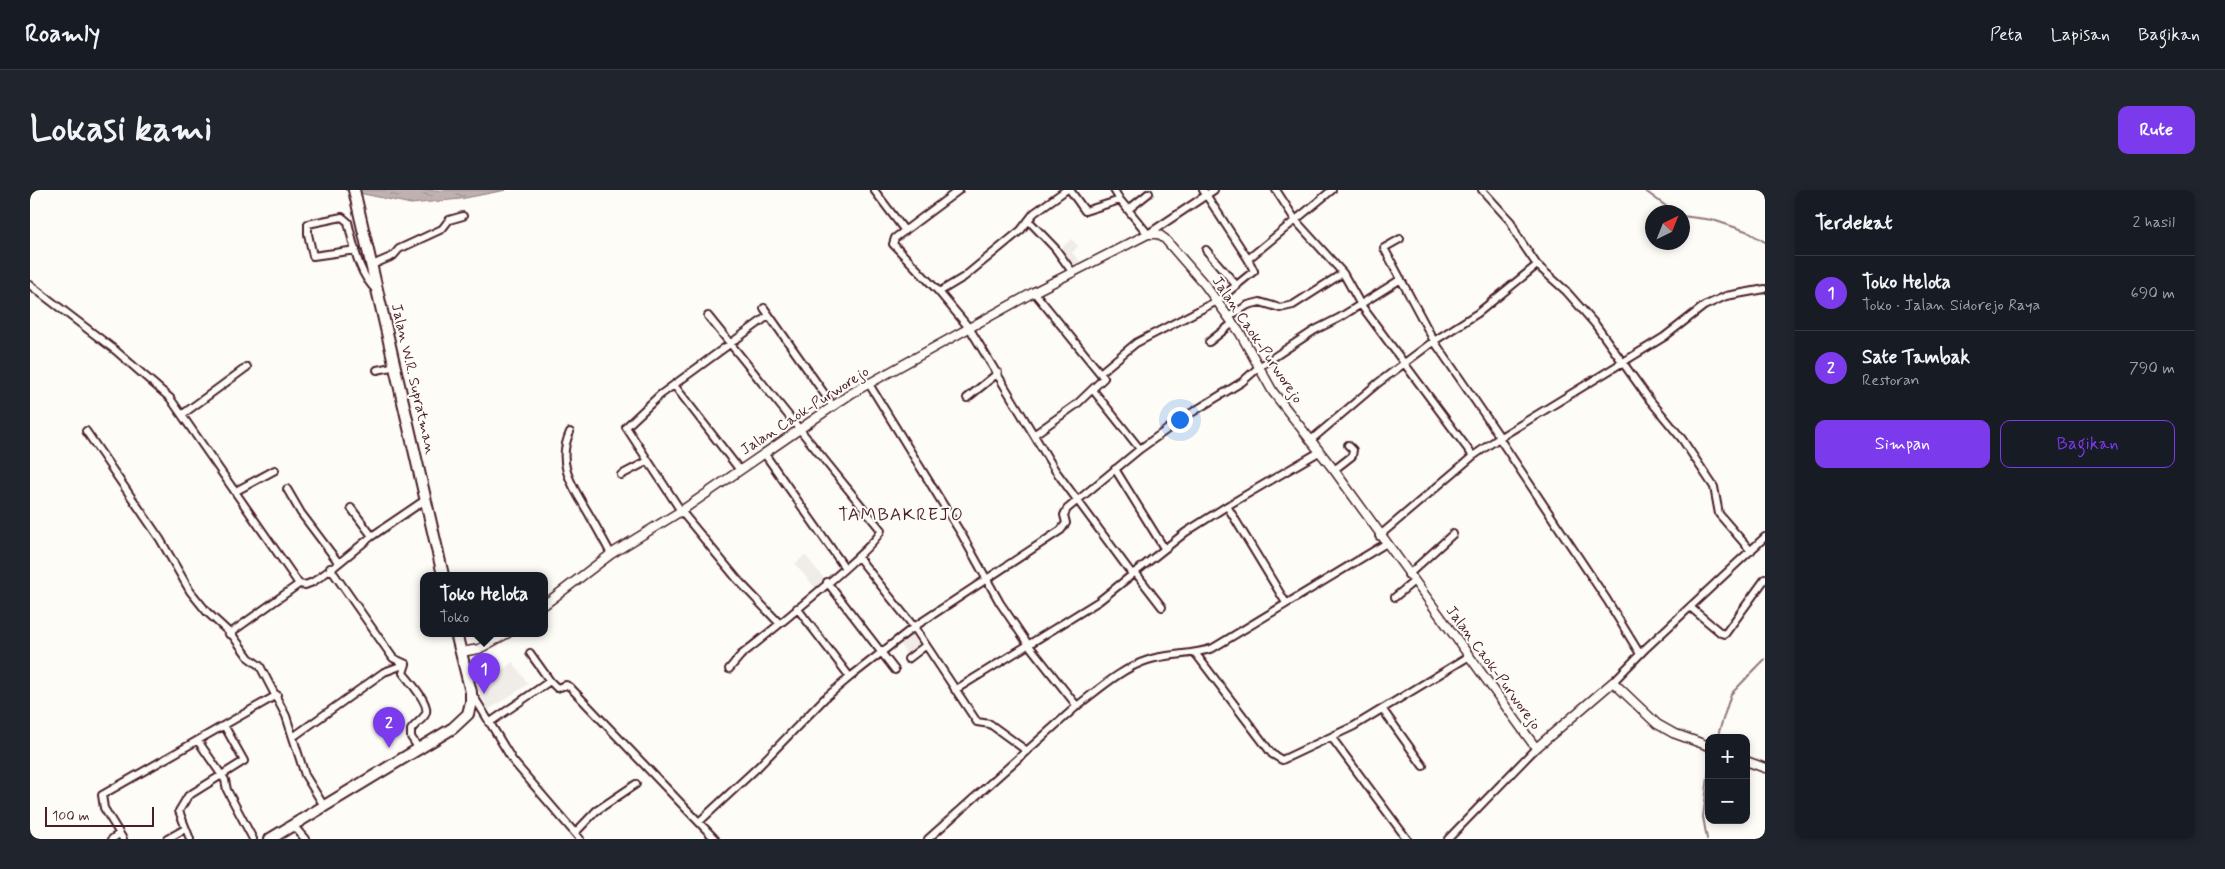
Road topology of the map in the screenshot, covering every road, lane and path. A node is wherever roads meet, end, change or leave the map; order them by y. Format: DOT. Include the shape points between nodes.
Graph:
graph roads {
  1 [pos="354,190"];
  2 [pos="874,190"];
  3 [pos="959,190"];
  4 [pos="1068,190"];
  5 [pos="1114,190"];
  6 [pos="1214,190"];
  7 [pos="1276,190"];
  8 [pos="1332,190"];
  9 [pos="1482,190"];
  10 [pos="1149,191"];
  11 [pos="1205,192"];
  12 [pos="1120,200"];
  13 [pos="1129,209"];
  14 [pos="463,216"];
  15 [pos="1029,221"];
  16 [pos="1296,221"];
  17 [pos="905,231"];
  18 [pos="1148,234"];
  19 [pos="1400,240"];
  20 [pos="356,250"];
  21 [pos="1206,250"];
  22 [pos="1248,259"];
  23 [pos="372,265"];
  24 [pos="1537,265"];
  25 [pos="1073,273"];
  26 [pos="1343,273"];
  27 [pos="1401,279"];
  28 [pos="30,286"];
  29 [pos="1237,286"];
  30 [pos="1765,289"];
  31 [pos="378,292"];
  32 [pos="939,292"];
  33 [pos="1034,292"];
  34 [pos="1217,301"];
  35 [pos="1361,305"];
  36 [pos="764,308"];
  37 [pos="708,316"];
  38 [pos="768,316"];
  39 [pos="1231,320"];
  40 [pos="970,329"];
  41 [pos="1434,341"];
  42 [pos="1209,342"];
  43 [pos="732,343"];
  44 [pos="1622,363"];
  45 [pos="1403,364"];
  46 [pos="396,366"];
  47 [pos="247,367"];
  48 [pos="1259,367"];
  49 [pos="377,370"];
  50 [pos="1100,373"];
  51 [pos="998,374"];
  52 [pos="869,384"];
  53 [pos="674,385"];
  54 [pos="1093,390"];
  55 [pos="967,398"];
  56 [pos="833,406"];
  57 [pos="183,414"];
  58 [pos="799,430"];
  59 [pos="86,431"];
  60 [pos="570,432"];
  61 [pos="1035,434"];
  62 [pos="1500,437"];
  63 [pos="1312,440"];
  64 [pos="1348,445"];
  65 [pos="1140,449"];
  66 [pos="1319,452"];
  67 [pos="764,453"];
  68 [pos="1473,456"];
  69 [pos="648,461"];
  70 [pos="1115,469"];
  71 [pos="275,470"];
  72 [pos="739,470"];
  73 [pos="1334,470"];
  74 [pos="621,475"];
  75 [pos="287,489"];
  76 [pos="236,492"];
  77 [pos="425,500"];
  78 [pos="1078,500"];
  79 [pos="1227,506"];
  80 [pos="351,508"];
  81 [pos="681,511"];
  82 [pos="1453,534"];
  83 [pos="372,536"];
  84 [pos="1380,536"];
  85 [pos="1765,537"];
  86 [pos="1385,544"];
  87 [pos="1762,545"];
  88 [pos="1164,548"];
  89 [pos="1751,551"];
  90 [pos="611,554"];
  91 [pos="858,557"];
  92 [pos="338,562"];
  93 [pos="330,568"];
  94 [pos="845,568"];
  95 [pos="442,572"];
  96 [pos="1134,573"];
  97 [pos="1408,575"];
  98 [pos="987,579"];
  99 [pos="1765,579"];
  100 [pos="827,582"];
  101 [pos="1413,582"];
  102 [pos="299,584"];
  103 [pos="1395,597"];
  104 [pos="548,602"];
  105 [pos="1286,603"];
  106 [pos="1690,606"];
  107 [pos="1162,607"];
  108 [pos="798,608"];
  109 [pos="779,623"];
  110 [pos="914,627"];
  111 [pos="229,634"];
  112 [pos="457,637"];
  113 [pos="501,637"];
  114 [pos="1028,644"];
  115 [pos="925,646"];
  116 [pos="882,650"];
  117 [pos="461,652"];
  118 [pos="530,653"];
  119 [pos="1196,654"];
  120 [pos="1640,654"];
  121 [pos="1468,657"];
  122 [pos="908,659"];
  123 [pos="406,664"];
  124 [pos="729,669"];
  125 [pos="895,670"];
  126 [pos="850,676"];
  127 [pos="550,681"];
  128 [pos="1614,682"];
  129 [pos="955,690"];
  130 [pos="471,692"];
  131 [pos="277,695"];
  132 [pos="1076,706"];
  133 [pos="1383,710"];
  134 [pos="489,723"];
  135 [pos="225,727"];
  136 [pos="293,737"];
  137 [pos="1332,738"];
  138 [pos="198,741"];
  139 [pos="1705,745"];
  140 [pos="1536,748"];
  141 [pos="419,749"];
  142 [pos="1027,752"];
  143 [pos="1750,762"];
  144 [pos="1424,766"];
  145 [pos="1765,768"];
  146 [pos="221,776"];
  147 [pos="636,784"];
  148 [pos="324,806"];
  149 [pos="699,822"];
  150 [pos="293,824"];
  151 [pos="185,829"];
  152 [pos="575,833"];
  153 [pos="121,836"];
  154 [pos="112,839"];
  155 [pos="167,839"];
  156 [pos="190,839"];
  157 [pos="253,839"];
  158 [pos="270,839"];
  159 [pos="304,839"];
  160 [pos="580,839"];
  161 [pos="715,839"];
  162 [pos="928,839"];
  163 [pos="1408,839"];
  164 [pos="1448,839"];
  1 -- 23 [label="main road, Jalan W.R. Supratman"];
  2 -- 17 [label="street"];
  3 -- 17 [label="street"];
  4 -- 12 [label="street" via="1085,211"];
  4 -- 15 [label="street" via="1034,212"];
  5 -- 12 [label="street"];
  6 -- 11 [label="street"];
  7 -- 16 [label="street"];
  8 -- 16 [label="street"];
  9 -- 24 [label="street" via="1511,222"];
  10 -- 13 [label="street"];
  11 -- 18 [label="street"];
  11 -- 22 [label="street"];
  12 -- 13 [label="street"];
  13 -- 18 [label="street"];
  14 -- 23 [label="street" via="449,220 441,230 399,248 393,256"];
  15 -- 25 [label="street" via="1056,248"];
  15 -- 32 [label="street" via="964,276"];
  16 -- 22 [label="street"];
  16 -- 26 [label="street"];
  17 -- 32 [label="street" via="893,240 895,248"];
  18 -- 25 [label="street, Jalan Caok-Purworejo"];
  18 -- 34 [label="street, Jalan Caok-Purworejo" via="1165,238"];
  19 -- 27 [label="street" via="1384,248"];
  20 -- 20 [label="street" via="313,256 308,224 342,217 346,219"];
  20 -- 31 [label="street" via="362,271"];
  21 -- 29 [label="street"];
  22 -- 29 [label="street" via="1254,271"];
  23 -- 31 [label="main road, Jalan W.R. Supratman"];
  24 -- 41 [label="street" via="1478,313"];
  24 -- 44 [label="street" via="1581,308"];
  25 -- 33 [label="street, Jalan Caok-Purworejo"];
  26 -- 35 [label="street"];
  26 -- 39 [label="street" via="1293,305 1280,308 1260,302 1248,305"];
  27 -- 35 [label="street"];
  27 -- 41 [label="street"];
  28 -- 57 [label="street" via="143,373"];
  29 -- 34 [label="street"];
  30 -- 44 [label="street" via="1726,296 1713,302"];
  31 -- 46 [label="main road, Jalan W.R. Supratman"];
  32 -- 40 [label="street"];
  33 -- 40 [label="street, Jalan Caok-Purworejo"];
  33 -- 50 [label="street"];
  34 -- 39 [label="street, Jalan Caok-Purworejo"];
  34 -- 50 [label="street" via="1130,346"];
  35 -- 45 [label="street"];
  35 -- 48 [label="street" via="1315,330"];
  36 -- 38 [label="street"];
  37 -- 43 [label="street"];
  38 -- 43 [label="street"];
  38 -- 56 [label="street"];
  39 -- 42 [label="street"];
  39 -- 48 [label="street, Jalan Caok-Purworejo"];
  40 -- 51 [label="street"];
  40 -- 52 [label="street, Jalan Caok-Purworejo"];
  41 -- 45 [label="street"];
  41 -- 62 [label="street"];
  43 -- 53 [label="street"];
  43 -- 58 [label="street"];
  44 -- 62 [label="street"];
  44 -- 89 [label="street" via="1711,481 1719,514"];
  45 -- 63 [label="street"];
  45 -- 68 [label="street"];
  46 -- 49 [label="street"];
  46 -- 77 [label="main road, Jalan W.R. Supratman"];
  47 -- 57 [label="street"];
  48 -- 63 [label="street, Jalan Caok-Purworejo" via="1273,392"];
  48 -- 65 [label="street" via="1242,382"];
  50 -- 54 [label="street" via="1104,378"];
  51 -- 55 [label="street"];
  51 -- 61 [label="street"];
  52 -- 56 [label="street, Jalan Caok-Purworejo"];
  52 -- 98 [label="street"];
  53 -- 69 [label="street" via="626,427"];
  53 -- 72 [label="street"];
  54 -- 61 [label="street"];
  54 -- 65 [label="street"];
  56 -- 58 [label="street, Jalan Caok-Purworejo"];
  57 -- 76 [label="street"];
  58 -- 67 [label="street, Jalan Caok-Purworejo"];
  58 -- 91 [label="street" via="882,530"];
  59 -- 111 [label="street" via="160,539 190,591"];
  60 -- 90 [label="street" via="564,453 568,480"];
  61 -- 78 [label="street" via="1055,470"];
  62 -- 68 [label="street"];
  62 -- 120 [label="street"];
  63 -- 66 [label="street, Jalan Caok-Purworejo"];
  64 -- 73 [label="street" via="1353,450 1352,456"];
  65 -- 70 [label="street"];
  66 -- 73 [label="street, Jalan Caok-Purworejo"];
  66 -- 79 [label="street"];
  67 -- 72 [label="street, Jalan Caok-Purworejo"];
  67 -- 94 [label="street"];
  68 -- 84 [label="street"];
  69 -- 74 [label="street"];
  69 -- 81 [label="street"];
  70 -- 78 [label="street"];
  70 -- 88 [label="street"];
  71 -- 76 [label="street"];
  72 -- 81 [label="street, Jalan Caok-Purworejo"];
  73 -- 84 [label="street, Jalan Caok-Purworejo"];
  75 -- 92 [label="street"];
  76 -- 102 [label="street"];
  77 -- 83 [label="street"];
  77 -- 95 [label="main road, Jalan W.R. Supratman"];
  78 -- 96 [label="street"];
  78 -- 98 [label="street" via="1066,511 1066,524 1061,530"];
  79 -- 88 [label="street"];
  79 -- 105 [label="street"];
  80 -- 83 [label="street"];
  81 -- 90 [label="street, Jalan Caok-Purworejo"];
  81 -- 109 [label="street" via="737,579"];
  82 -- 97 [label="street"];
  83 -- 92 [label="street"];
  84 -- 86 [label="street, Jalan Caok-Purworejo"];
  85 -- 87 [label="street"];
  86 -- 97 [label="street, Jalan Caok-Purworejo"];
  86 -- 105 [label="street"];
  87 -- 89 [label="street"];
  88 -- 96 [label="street"];
  89 -- 106 [label="street"];
  90 -- 104 [label="street, Jalan Caok-Purworejo"];
  91 -- 94 [label="street"];
  91 -- 110 [label="street"];
  92 -- 93 [label="street"];
  93 -- 102 [label="street" via="313,582"];
  93 -- 123 [label="street" via="393,658"];
  94 -- 100 [label="street"];
  96 -- 107 [label="street"];
  96 -- 114 [label="street" via="1100,601"];
  97 -- 101 [label="street, Jalan Caok-Purworejo"];
  98 -- 110 [label="street"];
  98 -- 114 [label="street"];
  99 -- 106 [label="street" via="1726,634"];
  100 -- 108 [label="street"];
  100 -- 116 [label="street"];
  101 -- 103 [label="street"];
  101 -- 121 [label="street, Jalan Caok-Purworejo"];
  102 -- 111 [label="street"];
  105 -- 119 [label="street" via="1232,638"];
  106 -- 120 [label="street"];
  108 -- 109 [label="street"];
  108 -- 126 [label="street"];
  109 -- 124 [label="street"];
  110 -- 115 [label="street"];
  110 -- 116 [label="street"];
  111 -- 131 [label="street" via="260,666"];
  112 -- 117 [label="main road"];
  113 -- 117 [label="street" via="479,649"];
  114 -- 129 [label="street"];
  114 -- 132 [label="street"];
  115 -- 122 [label="street"];
  115 -- 129 [label="street"];
  116 -- 125 [label="street"];
  116 -- 126 [label="street"];
  117 -- 130 [label="main road"];
  118 -- 127 [label="street"];
  119 -- 132 [label="street" via="1146,660"];
  119 -- 137 [label="street" via="1276,758 1282,760"];
  120 -- 128 [label="street"];
  121 -- 133 [label="street"];
  121 -- 140 [label="street, Jalan Caok-Purworejo"];
  123 -- 136 [label="street" via="384,672"];
  123 -- 141 [label="street" via="403,673 427,709 425,716 411,730 411,737"];
  126 -- 149 [label="street"];
  127 -- 134 [label="street"];
  127 -- 149 [label="street" via="557,688 570,687"];
  128 -- 139 [label="street" via="1657,724"];
  128 -- 140 [label="street, Jalan Caok-Purworejo"];
  129 -- 142 [label="street" via="977,722 990,724"];
  130 -- 134 [label="street"];
  130 -- 141 [label="main road" via="470,708 462,720"];
  131 -- 135 [label="street"];
  131 -- 136 [label="street"];
  132 -- 142 [label="street"];
  133 -- 137 [label="street"];
  133 -- 144 [label="street"];
  134 -- 152 [label="street" via="517,766"];
  135 -- 138 [label="street"];
  135 -- 146 [label="street" via="244,761"];
  136 -- 148 [label="street" via="305,775"];
  137 -- 163 [label="street"];
  138 -- 146 [label="street"];
  138 -- 153 [label="street" via="102,795 104,808"];
  140 -- 164 [label="street"];
  141 -- 148 [label="main road"];
  142 -- 162 [label="street"];
  143 -- 145 [label="street"];
  146 -- 151 [label="street" via="184,800 179,811"];
  146 -- 157 [label="street"];
  147 -- 152 [label="street" via="596,811"];
  148 -- 150 [label="main road"];
  149 -- 161 [label="street"];
  150 -- 158 [label="main road"];
  150 -- 159 [label="street"];
  151 -- 155 [label="street"];
  151 -- 156 [label="street"];
  152 -- 160 [label="street"];
  153 -- 154 [label="street"];
}
